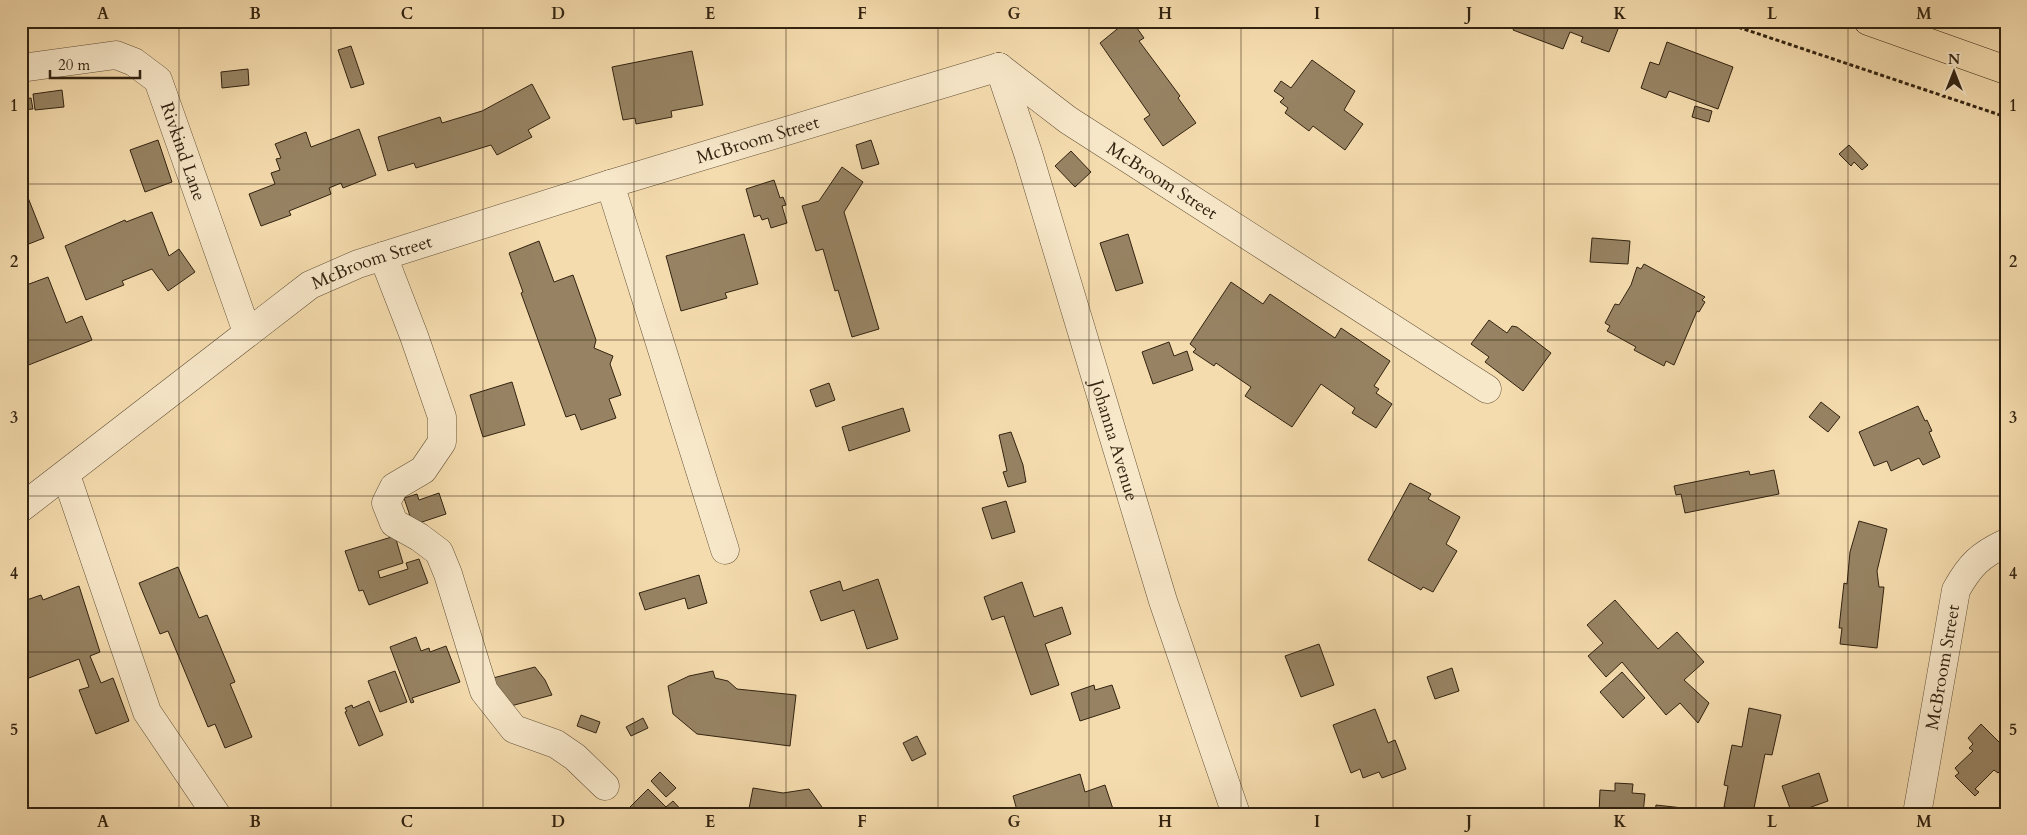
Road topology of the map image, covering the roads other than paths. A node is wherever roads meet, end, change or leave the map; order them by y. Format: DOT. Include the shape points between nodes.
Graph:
graph roads {
  1 [pos="1868,21"];
  2 [pos="999,67"];
  3 [pos="21,68"];
  4 [pos="2006,70"];
  5 [pos="610,184"];
  6 [pos="383,256"];
  7 [pos="247,332"];
  8 [pos="1487,389"];
  9 [pos="66,475"];
  10 [pos="21,508"];
  11 [pos="2006,543"];
  12 [pos="725,550"];
  13 [pos="606,786"];
  14 [pos="216,814"];
  15 [pos="1236,814"];
  16 [pos="1917,814"];
  1 -- 4 [label="main road"];
  2 -- 5 [label="street, McBroom Street"];
  2 -- 8 [label="street, McBroom Street" via="1068,120"];
  2 -- 15 [label="street, Johanna Avenue" via="1163,601"];
  3 -- 7 [label="street, Rivkind Lane" via="116,55 134,62 158,80"];
  5 -- 6 [label="street, McBroom Street"];
  5 -- 12 [label="street"];
  6 -- 7 [label="street, McBroom Street" via="310,285"];
  6 -- 13 [label="street" via="442,418 442,442 423,470 394,487 386,503 394,523 439,552 484,692 514,729 556,744"];
  7 -- 9 [label="street, McBroom Street"];
  9 -- 10 [label="street, McBroom Street"];
  9 -- 14 [label="street" via="147,712"];
  11 -- 16 [label="street, McBroom Street" via="1985,552 1968,569 1956,590"];
}
